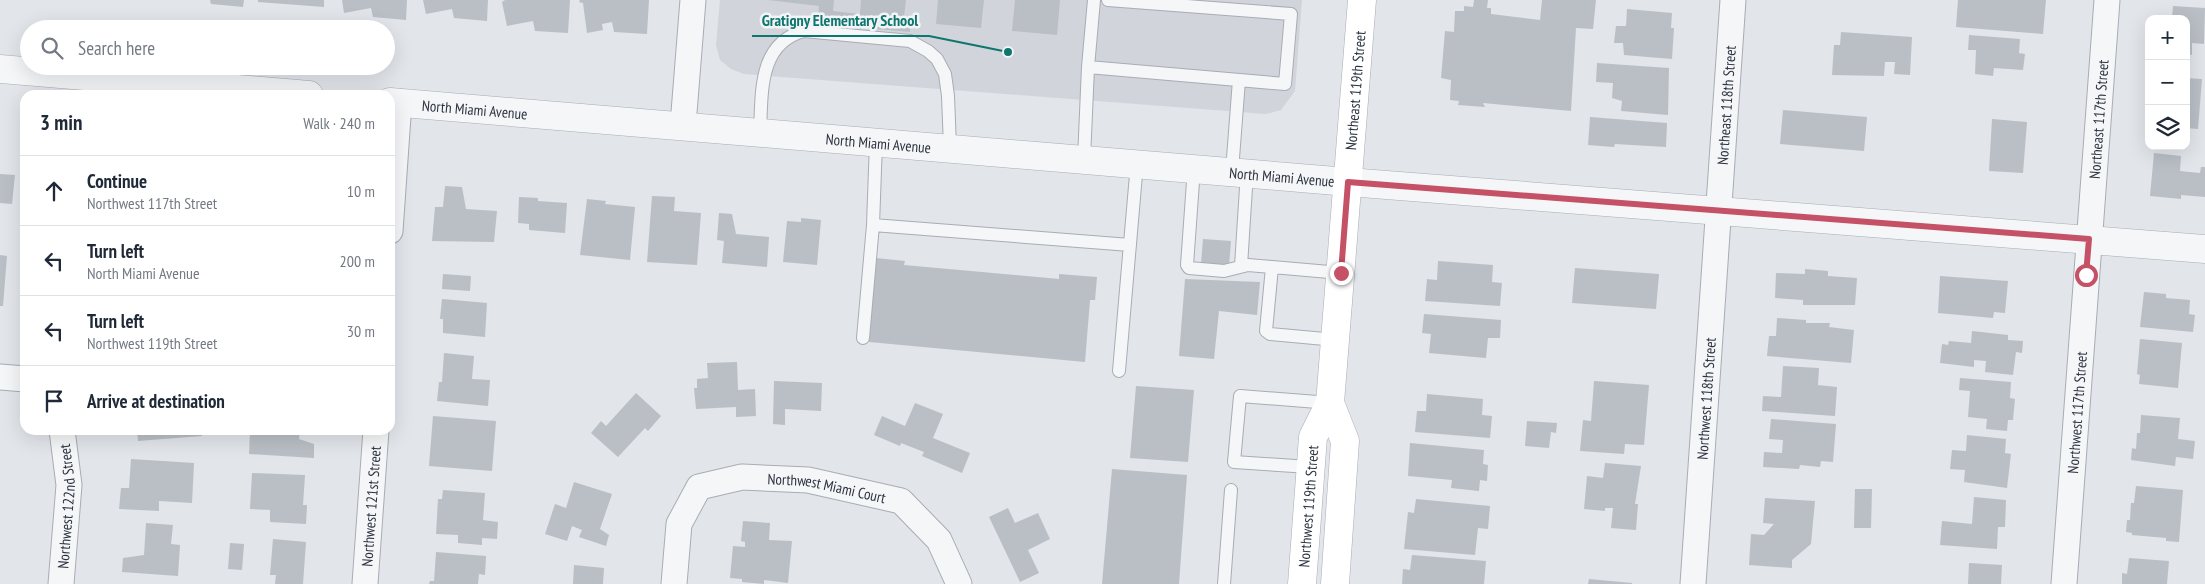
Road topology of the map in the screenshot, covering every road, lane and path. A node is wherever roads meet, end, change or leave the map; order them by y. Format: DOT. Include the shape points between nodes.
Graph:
graph roads {
  1 [pos="693,0"];
  2 [pos="1094,0"];
  3 [pos="1108,0"];
  4 [pos="1362,0"];
  5 [pos="1733,0"];
  6 [pos="2107,0"];
  7 [pos="1088,67"];
  8 [pos="0,69"];
  9 [pos="20,71"];
  10 [pos="71,75"];
  11 [pos="1240,80"];
  12 [pos="250,90"];
  13 [pos="395,102"];
  14 [pos="682,125"];
  15 [pos="760,132"];
  16 [pos="876,142"];
  17 [pos="950,147"];
  18 [pos="1084,159"];
  19 [pos="1137,163"];
  20 [pos="1194,168"];
  21 [pos="1240,172"];
  22 [pos="1348,182"];
  23 [pos="1719,211"];
  24 [pos="873,225"];
  25 [pos="2089,239"];
  26 [pos="1130,245"];
  27 [pos="2205,249"];
  28 [pos="1241,266"];
  29 [pos="1272,267"];
  30 [pos="1341,273"];
  31 [pos="864,338"];
  32 [pos="1336,340"];
  33 [pos="1119,371"];
  34 [pos="0,377"];
  35 [pos="20,379"];
  36 [pos="1330,403"];
  37 [pos="63,435"];
  38 [pos="376,435"];
  39 [pos="1310,467"];
  40 [pos="1231,490"];
  41 [pos="61,584"];
  42 [pos="365,584"];
  43 [pos="674,584"];
  44 [pos="959,584"];
  45 [pos="1224,584"];
  46 [pos="1302,584"];
  47 [pos="1335,584"];
  48 [pos="1693,584"];
  49 [pos="2064,584"];
  1 -- 14 [label="street"];
  2 -- 7 [label="lane"];
  3 -- 11 [label="lane" via="1291,14 1285,84"];
  4 -- 22 [label="main road, Northeast 119th Street"];
  5 -- 23 [label="street, Northeast 118th Street"];
  6 -- 25 [label="street, Northeast 117th Street"];
  7 -- 11 [label="lane"];
  7 -- 18 [label="lane"];
  8 -- 9 [label="street"];
  10 -- 12 [label="street"];
  11 -- 21 [label="lane"];
  13 -- 14 [label="street, North Miami Avenue"];
  14 -- 15 [label="street, North Miami Avenue"];
  15 -- 16 [label="street, North Miami Avenue"];
  15 -- 17 [label="lane" via="762,92 768,63 776,46 790,34 804,31 910,41 928,50 945,74"];
  16 -- 17 [label="street, North Miami Avenue"];
  16 -- 24 [label="lane"];
  17 -- 18 [label="street, North Miami Avenue"];
  18 -- 19 [label="street, North Miami Avenue"];
  19 -- 20 [label="street, North Miami Avenue"];
  19 -- 26 [label="lane"];
  20 -- 21 [label="street, North Miami Avenue"];
  20 -- 28 [label="lane" via="1187,265 1189,268 1224,271"];
  21 -- 22 [label="street, North Miami Avenue"];
  21 -- 28 [label="lane"];
  22 -- 23 [label="street, North Miami Avenue"];
  22 -- 30 [label="main road, Northwest 119th Street"];
  23 -- 25 [label="street, North Miami Avenue"];
  23 -- 48 [label="street, Northwest 118th Street"];
  24 -- 26 [label="lane"];
  24 -- 31 [label="lane"];
  25 -- 27 [label="street, North Miami Avenue"];
  25 -- 49 [label="street, Northwest 117th Street"];
  26 -- 33 [label="lane"];
  28 -- 29 [label="lane"];
  29 -- 30 [label="lane"];
  29 -- 32 [label="lane" via="1266,330 1270,334"];
  30 -- 32 [label="main road, Northwest 119th Street"];
  32 -- 36 [label="main road, Northwest 119th Street"];
  34 -- 35 [label="street"];
  36 -- 39 [label="main road, Northwest 119th Street" via="1313,437"];
  36 -- 39 [label="lane" via="1240,396 1234,462"];
  36 -- 47 [label="main road, Northwest 119th Street" via="1345,441"];
  37 -- 41 [label="street, Northwest 122nd Street" via="69,486"];
  38 -- 42 [label="street, Northwest 121st Street"];
  39 -- 46 [label="main road, Northwest 119th Street"];
  40 -- 45 [label="lane"];
  43 -- 44 [label="street, Northwest Miami Court" via="679,524 698,487 742,477 808,480 901,501 939,540"];
}
